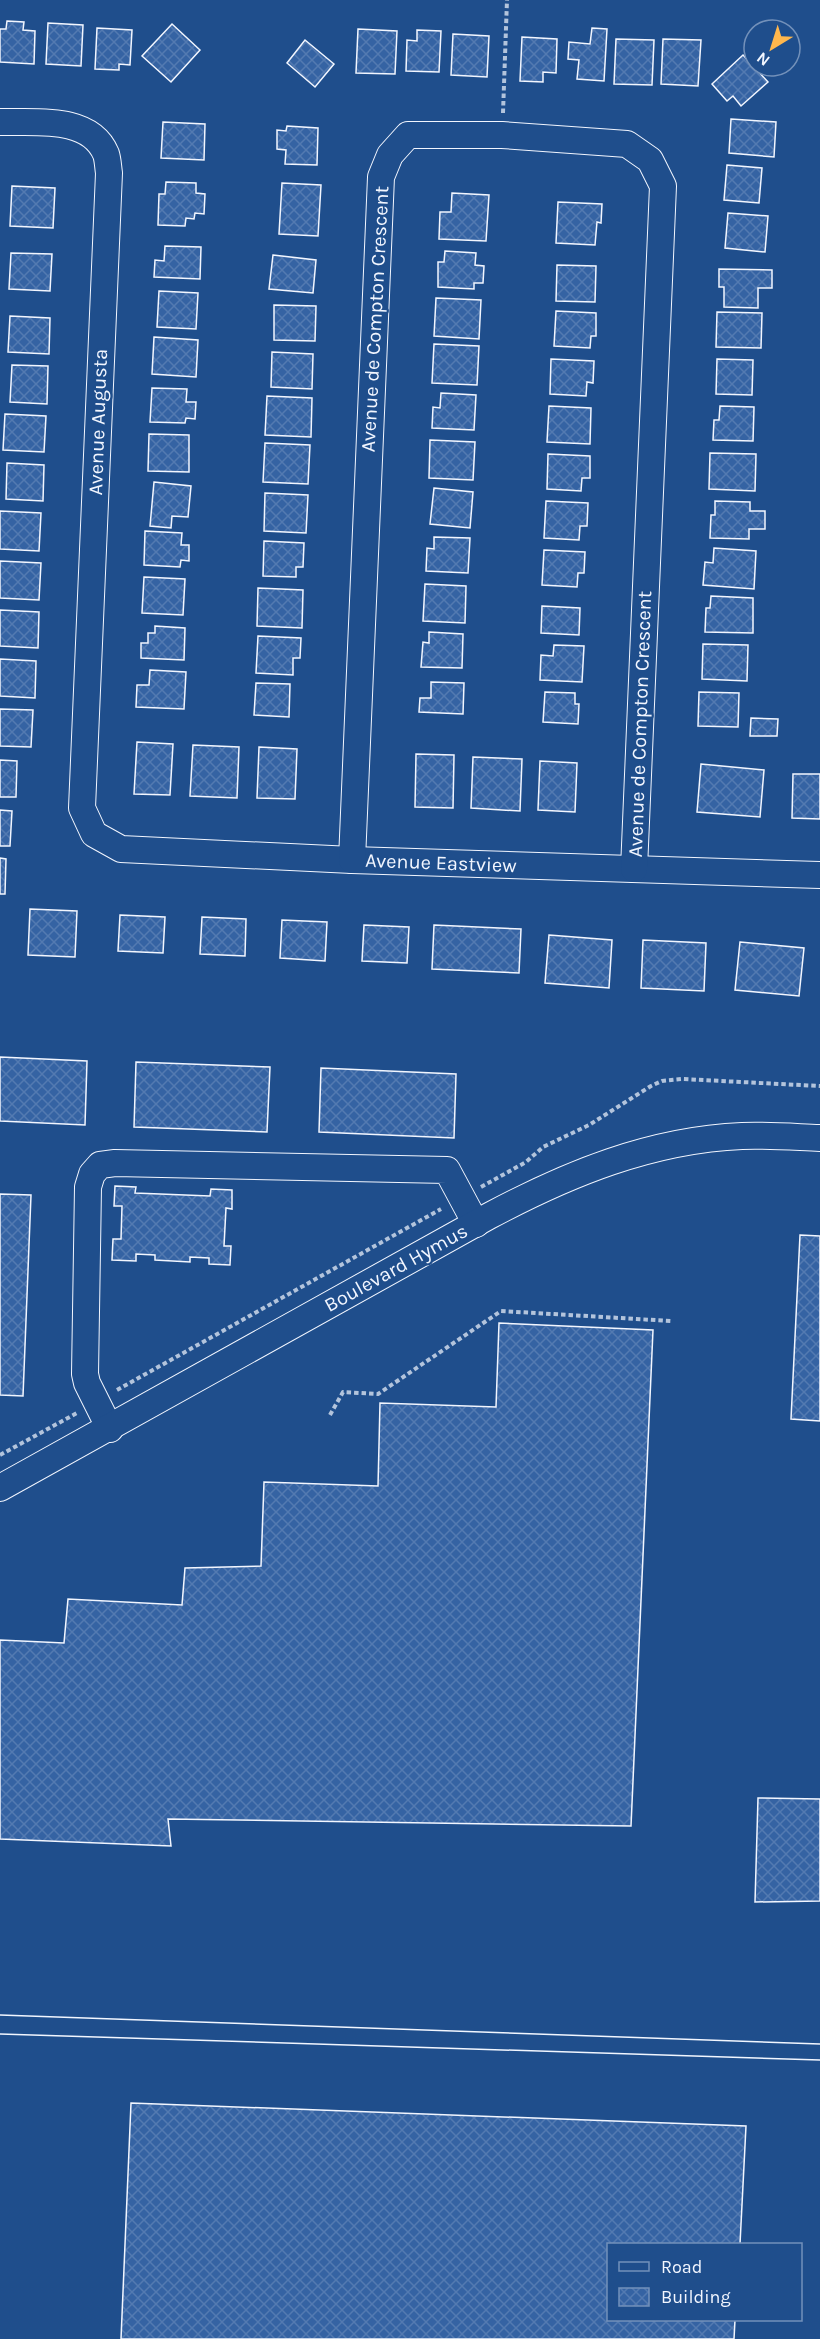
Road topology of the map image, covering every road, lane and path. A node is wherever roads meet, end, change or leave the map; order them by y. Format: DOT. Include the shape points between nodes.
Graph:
graph roads {
  1 [pos="507,0"];
  2 [pos="503,117"];
  3 [pos="0,122"];
  4 [pos="82,808"];
  5 [pos="352,860"];
  6 [pos="634,869"];
  7 [pos="820,875"];
  8 [pos="820,1086"];
  9 [pos="820,1138"];
  10 [pos="475,1190"];
  11 [pos="451,1204"];
  12 [pos="476,1224"];
  13 [pos="670,1321"];
  14 [pos="108,1395"];
  15 [pos="82,1409"];
  16 [pos="330,1415"];
  17 [pos="110,1429"];
  18 [pos="0,1455"];
  19 [pos="0,1488"];
  1 -- 2 [label="path"];
  3 -- 4 [label="street, Avenue Augusta" via="65,124 82,129 95,138 106,155 109,173"];
  4 -- 5 [label="street, Avenue Eastview" via="94,834 122,849"];
  5 -- 6 [label="street, Avenue Eastview"];
  5 -- 6 [label="street, Avenue de Compton Crescent" via="381,177 390,155 408,135 502,135 627,144 650,160 663,186"];
  6 -- 7 [label="street, Avenue Eastview"];
  8 -- 10 [label="path" via="663,1081 543,1147 526,1162"];
  9 -- 12 [label="street, Boulevard Hymus" via="741,1136 648,1150 563,1178"];
  11 -- 14 [label="path, Boulevard Hymus"];
  12 -- 17 [label="street, Boulevard Hymus"];
  12 -- 17 [label="street" via="447,1170 100,1165 88,1187 85,1374"];
  13 -- 16 [label="path" via="501,1311 378,1394 343,1392"];
  15 -- 18 [label="path"];
  17 -- 19 [label="street, Boulevard Hymus"];
}
